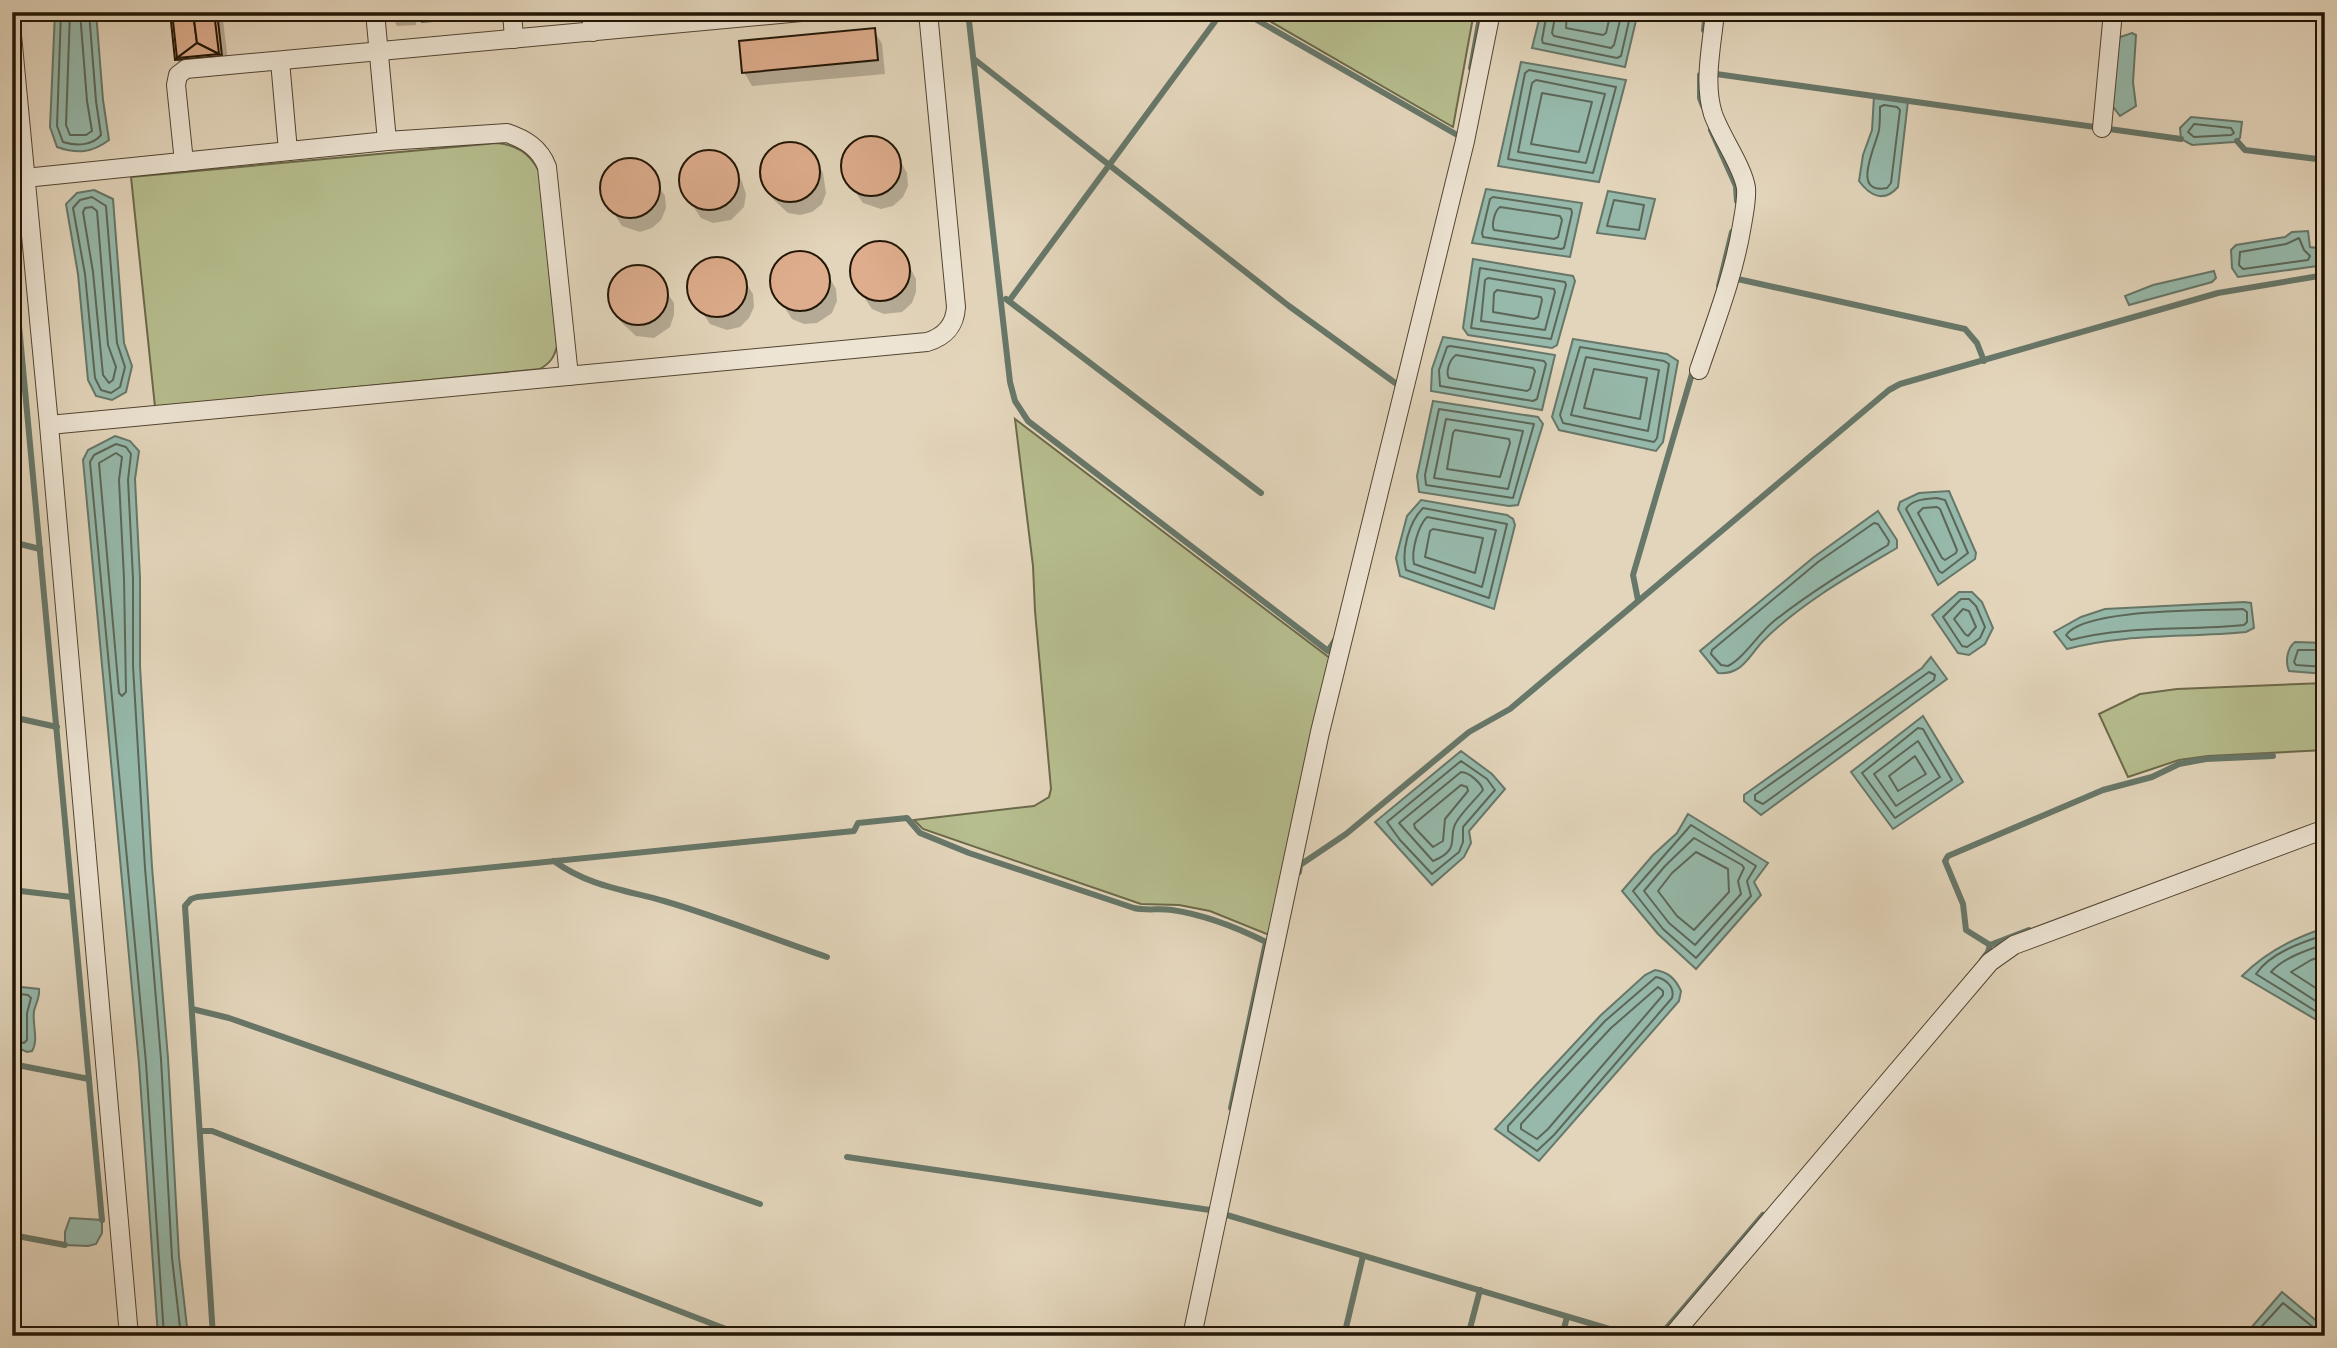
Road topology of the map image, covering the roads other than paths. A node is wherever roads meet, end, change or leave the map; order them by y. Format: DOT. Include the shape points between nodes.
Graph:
graph roads {
  1 [pos="375,12"];
  2 [pos="512,12"];
  3 [pos="591,12"];
  4 [pos="801,12"];
  5 [pos="928,12"];
  6 [pos="1491,12"];
  7 [pos="1715,12"];
  8 [pos="2113,12"];
  9 [pos="593,32"];
  10 [pos="12,35"];
  11 [pos="514,39"];
  12 [pos="379,52"];
  13 [pos="280,61"];
  14 [pos="2102,128"];
  15 [pos="387,141"];
  16 [pos="288,151"];
  17 [pos="184,162"];
  18 [pos="26,178"];
  19 [pos="1699,370"];
  20 [pos="569,376"];
  21 [pos="49,425"];
  22 [pos="2325,829"];
  23 [pos="129,1336"];
  24 [pos="1192,1336"];
  25 [pos="1672,1336"];
  1 -- 12 [label="street"];
  2 -- 11 [label="street"];
  3 -- 9 [label="street"];
  4 -- 9 [label="street"];
  5 -- 20 [label="street" via="956,307 946,332 927,342"];
  6 -- 24 [label="street" via="1465,141 1320,732"];
  7 -- 19 [label="street" via="1710,101 1742,176 1746,199 1730,276"];
  8 -- 14 [label="street"];
  9 -- 11 [label="street"];
  10 -- 18 [label="street"];
  11 -- 12 [label="street"];
  12 -- 13 [label="street"];
  12 -- 15 [label="street"];
  13 -- 16 [label="street"];
  13 -- 17 [label="street" via="186,69 178,75"];
  15 -- 16 [label="street"];
  15 -- 20 [label="street" via="507,133 540,153 547,167"];
  16 -- 17 [label="street"];
  17 -- 18 [label="street"];
  18 -- 21 [label="street"];
  20 -- 21 [label="street"];
  21 -- 23 [label="street"];
  22 -- 25 [label="street" via="2001,952"];
}
